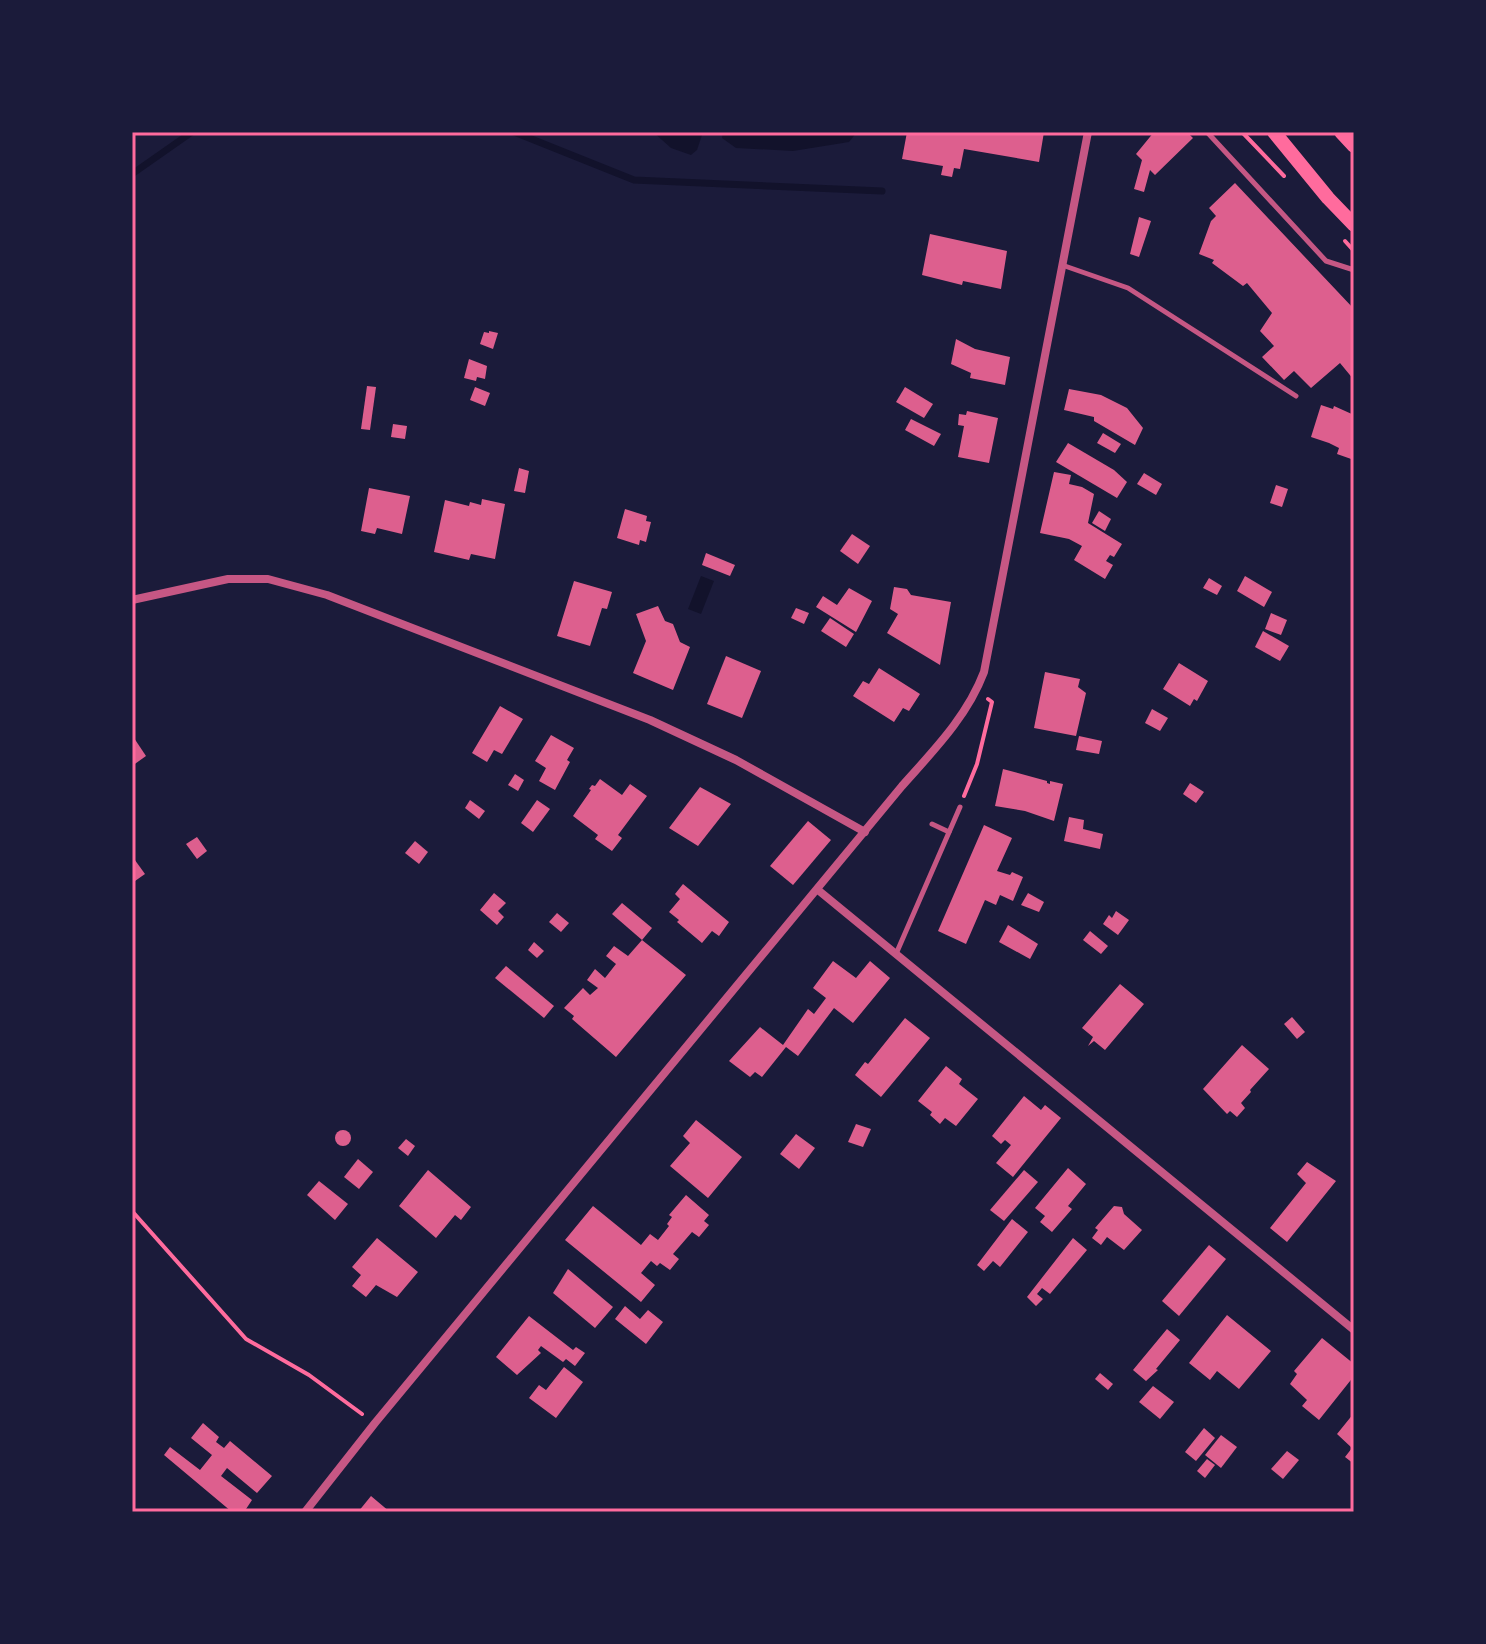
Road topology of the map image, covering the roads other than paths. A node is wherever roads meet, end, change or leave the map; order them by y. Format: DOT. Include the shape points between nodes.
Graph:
graph roads {
  1 [pos="1088,132"];
  2 [pos="1207,132"];
  3 [pos="1274,132"];
  4 [pos="1341,132"];
  5 [pos="1354,146"];
  6 [pos="1354,225"];
  7 [pos="1061,265"];
  8 [pos="1354,270"];
  9 [pos="1296,396"];
  10 [pos="132,600"];
  11 [pos="961,804"];
  12 [pos="932,824"];
  13 [pos="865,832"];
  14 [pos="949,832"];
  15 [pos="818,890"];
  16 [pos="895,955"];
  17 [pos="1354,1330"];
  18 [pos="305,1512"];
  1 -- 7 [label="street"];
  2 -- 8 [label="lane" via="1326,261"];
  3 -- 6 [label="main road"];
  4 -- 5 [label="main road"];
  7 -- 9 [label="lane" via="1128,288"];
  7 -- 13 [label="street" via="984,672 949,733"];
  10 -- 13 [label="street" via="228,579 268,579 327,595 650,720 736,760"];
  11 -- 14 [label="lane"];
  12 -- 14 [label="lane"];
  13 -- 15 [label="street"];
  14 -- 16 [label="lane"];
  15 -- 16 [label="street"];
  15 -- 18 [label="street"];
  16 -- 17 [label="street"];
}
